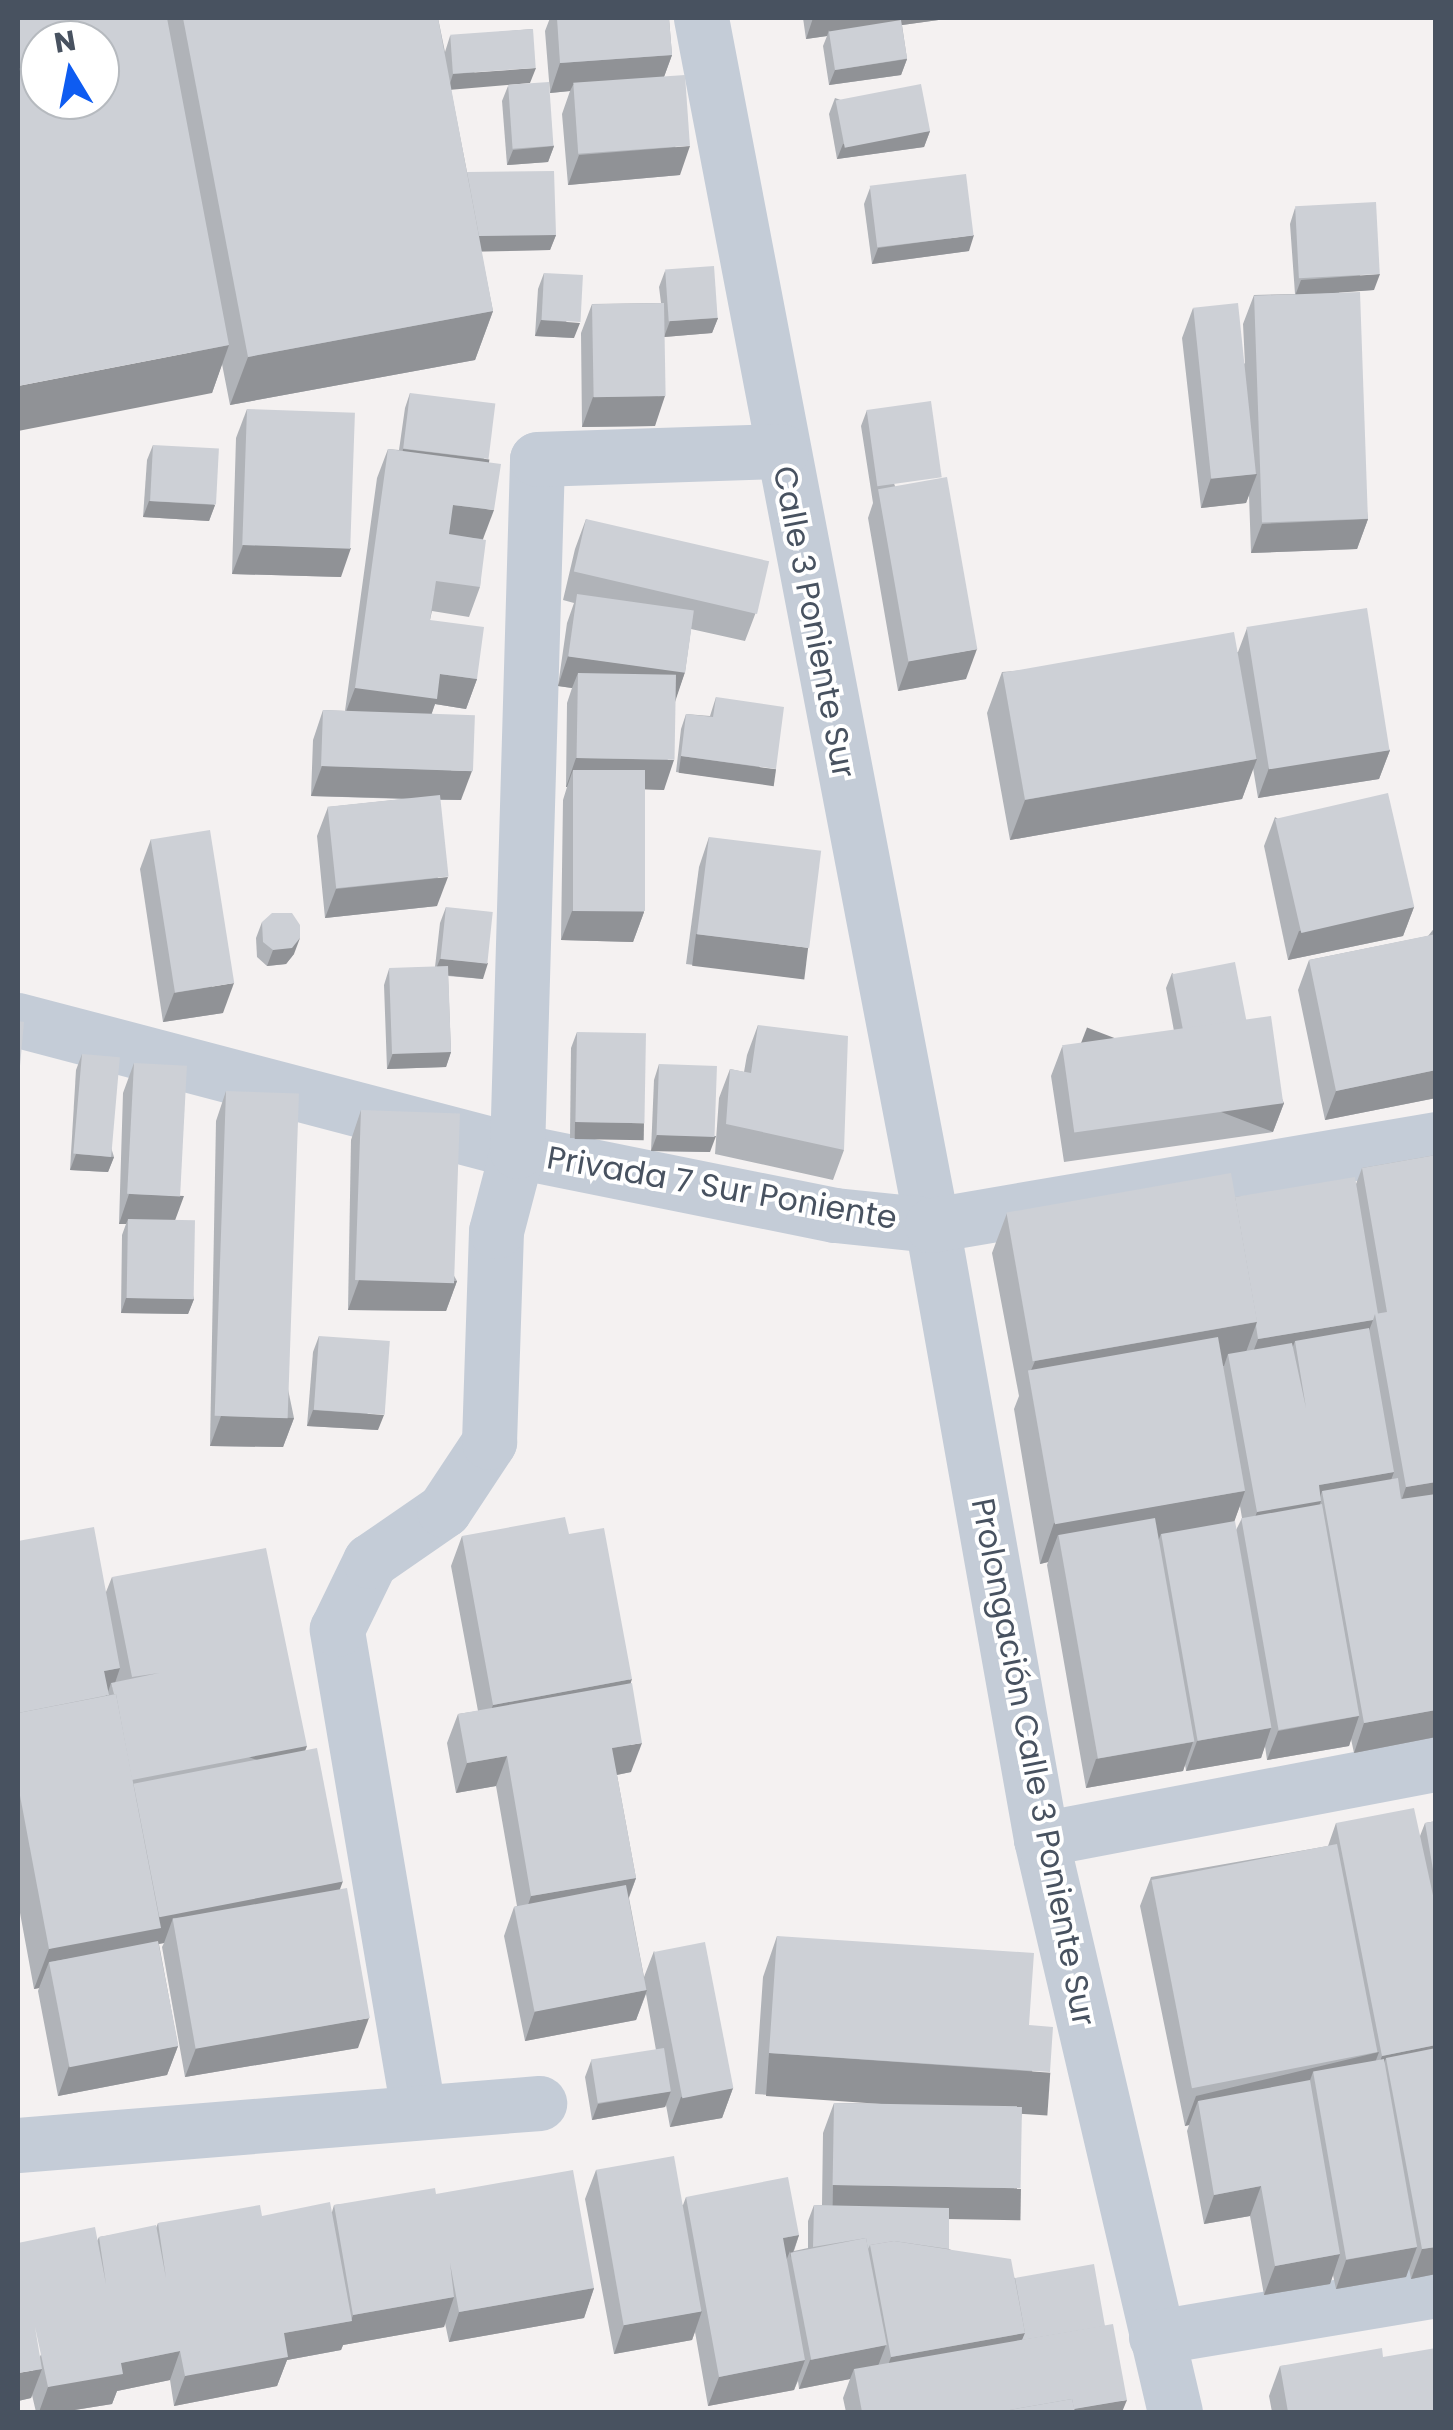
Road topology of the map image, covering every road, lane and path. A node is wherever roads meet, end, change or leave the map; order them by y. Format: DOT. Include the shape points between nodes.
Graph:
graph roads {
  1 [pos="701,18"];
  2 [pos="781,452"];
  3 [pos="18,1020"];
  4 [pos="1436,1139"];
  5 [pos="517,1151"];
  6 [pos="932,1225"];
  7 [pos="1436,1764"];
  8 [pos="1040,1839"];
  9 [pos="540,2103"];
  10 [pos="418,2110"];
  11 [pos="18,2145"];
  12 [pos="1436,2290"];
  13 [pos="1156,2336"];
  14 [pos="1176,2412"];
  1 -- 2 [label="street, Calle 3 Poniente Sur"];
  2 -- 5 [label="street" via="536,460"];
  2 -- 6 [label="street, Calle 3 Poniente Sur"];
  3 -- 5 [label="street, Privada 7 Sur Poniente"];
  4 -- 6 [label="street, Privada 7 Sur Poniente"];
  5 -- 6 [label="street, Privada 7 Sur Poniente" via="835,1214"];
  5 -- 10 [label="street" via="496,1232 489,1442 444,1510 370,1561 337,1629"];
  6 -- 8 [label="street, Prolongación Calle 3 Poniente Sur"];
  7 -- 8 [label="street"];
  8 -- 13 [label="street, Prolongación Calle 3 Poniente Sur"];
  9 -- 10 [label="street"];
  10 -- 11 [label="street"];
  12 -- 13 [label="street"];
  13 -- 14 [label="street, Prolongación Calle 3 Poniente Sur"];
}
